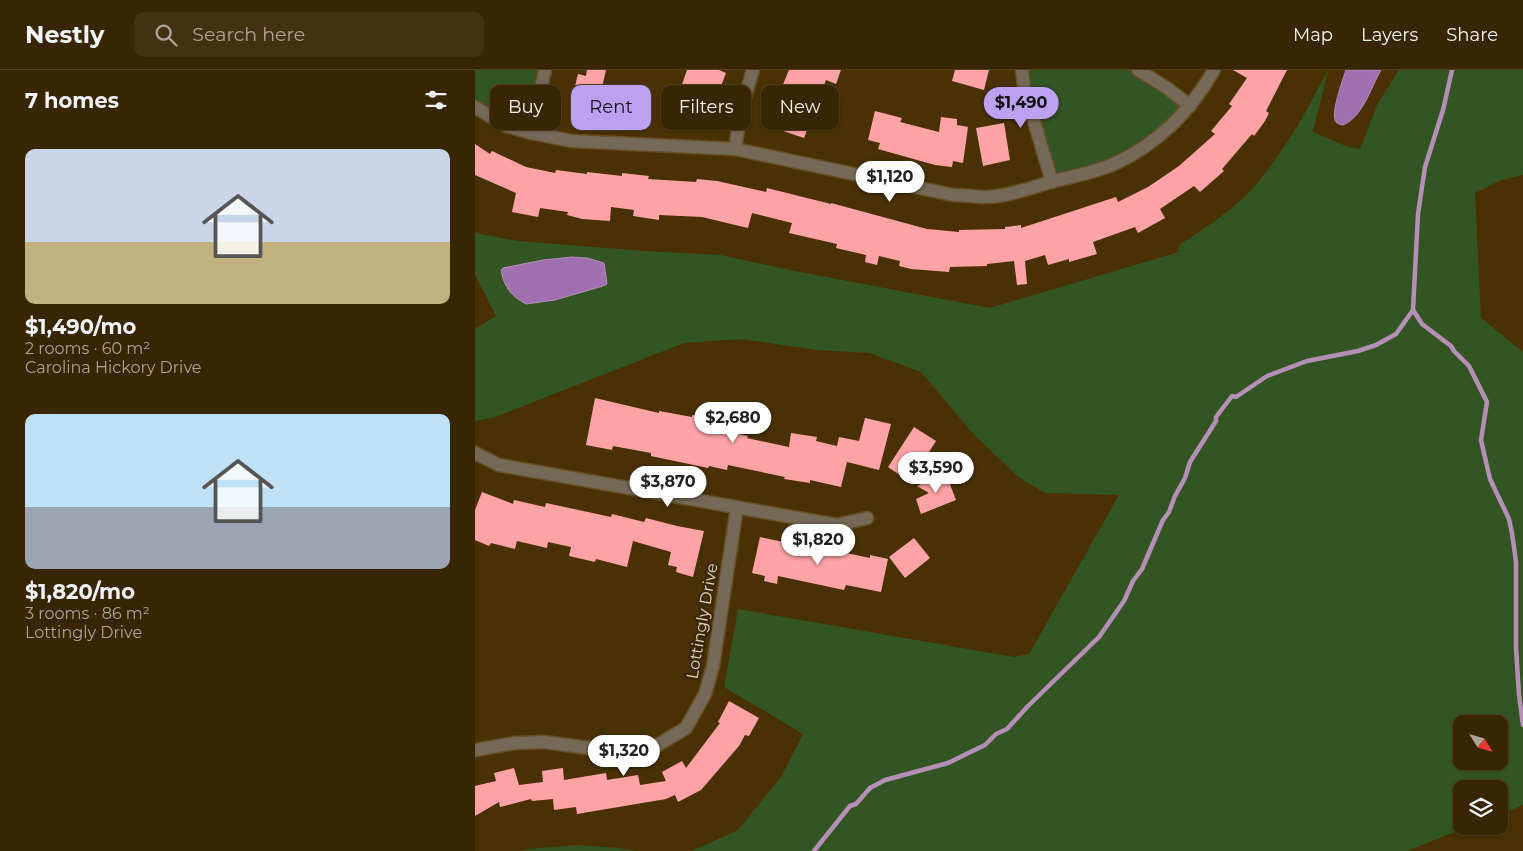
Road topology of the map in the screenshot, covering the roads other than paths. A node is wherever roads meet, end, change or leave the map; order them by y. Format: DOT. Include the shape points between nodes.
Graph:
graph roads {
  1 [pos="545,70"];
  2 [pos="753,70"];
  3 [pos="1023,70"];
  4 [pos="1138,70"];
  5 [pos="1214,70"];
  6 [pos="1190,106"];
  7 [pos="475,107"];
  8 [pos="531,133"];
  9 [pos="735,149"];
  10 [pos="1052,182"];
  11 [pos="475,453"];
  12 [pos="737,507"];
  13 [pos="867,518"];
  14 [pos="475,750"];
  1 -- 8 [label="street"];
  2 -- 9 [label="street" via="741,110"];
  3 -- 10 [label="street" via="1024,87"];
  4 -- 6 [label="street"];
  5 -- 6 [label="street"];
  6 -- 10 [label="street" via="1157,138 1115,164"];
  7 -- 8 [label="street" via="506,126"];
  8 -- 9 [label="street" via="572,141"];
  9 -- 10 [label="street" via="953,195 988,197"];
  11 -- 12 [label="street" via="499,465"];
  12 -- 13 [label="street" via="837,525"];
  12 -- 14 [label="street, Lottingly Drive" via="713,666 705,694 686,728 651,749 627,753 543,742"];
}
